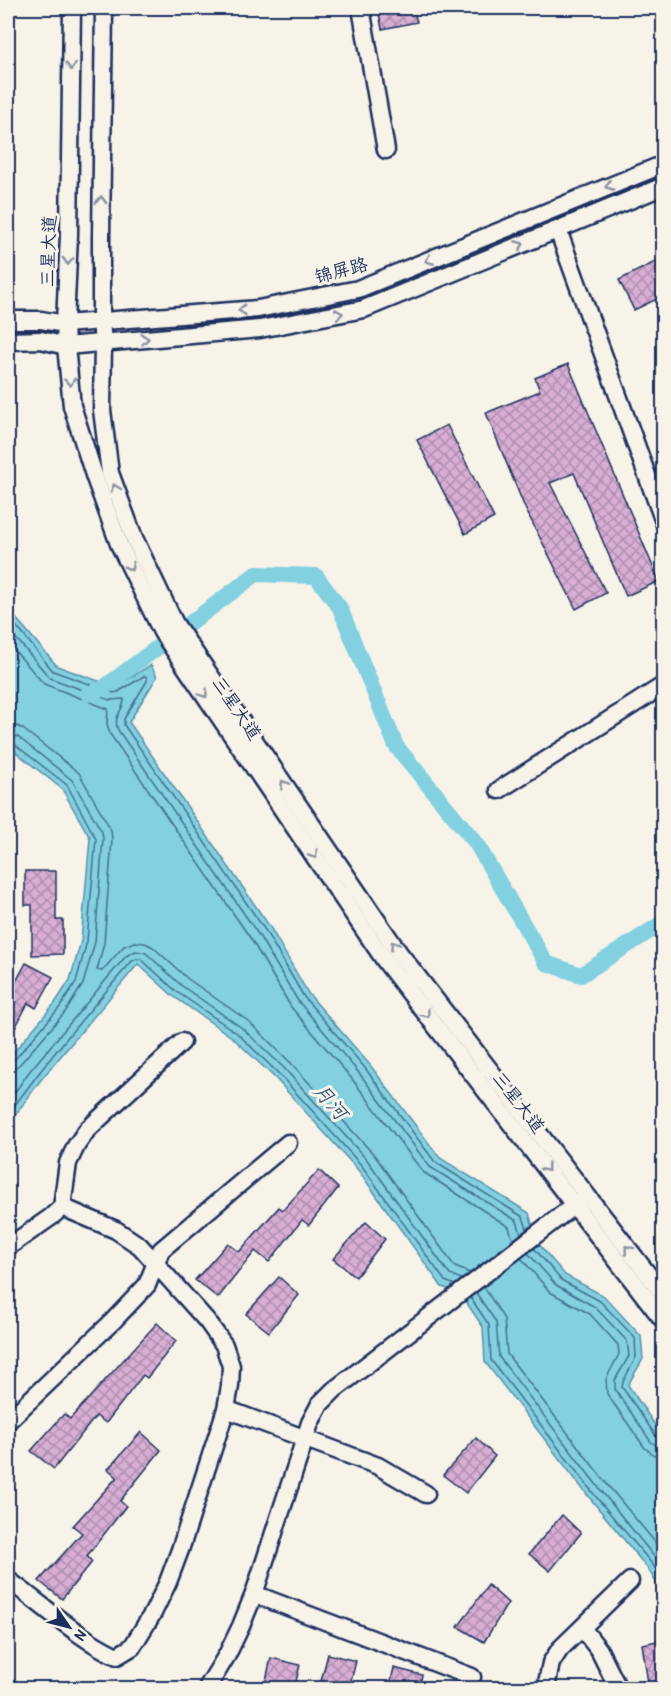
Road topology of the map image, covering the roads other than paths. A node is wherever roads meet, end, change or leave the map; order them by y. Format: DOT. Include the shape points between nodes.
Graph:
graph roads {
  1 [pos="72,8"];
  2 [pos="104,8"];
  3 [pos="361,8"];
  4 [pos="386,150"];
  5 [pos="663,164"];
  6 [pos="663,186"];
  7 [pos="558,230"];
  8 [pos="8,320"];
  9 [pos="101,322"];
  10 [pos="65,324"];
  11 [pos="8,341"];
  12 [pos="104,342"];
  13 [pos="66,346"];
  14 [pos="663,522"];
  15 [pos="166,623"];
  16 [pos="663,685"];
  17 [pos="500,790"];
  18 [pos="182,1042"];
  19 [pos="288,1143"];
  20 [pos="580,1201"];
  21 [pos="62,1207"];
  22 [pos="8,1247"];
  23 [pos="156,1263"];
  24 [pos="663,1296"];
  25 [pos="663,1319"];
  26 [pos="226,1409"];
  27 [pos="8,1421"];
  28 [pos="305,1438"];
  29 [pos="426,1494"];
  30 [pos="8,1580"];
  31 [pos="630,1581"];
  32 [pos="254,1594"];
  33 [pos="582,1628"];
  34 [pos="472,1677"];
  35 [pos="207,1689"];
  36 [pos="546,1689"];
  37 [pos="618,1689"];
  1 -- 10 [label="street, 三星大道, one-way"];
  9 -- 2 [label="street, 三星大道, one-way"];
  3 -- 4 [label="street"];
  5 -- 9 [label="street, 锦屏路, one-way" via="358,289 258,309"];
  6 -- 7 [label="street"];
  12 -- 7 [label="street, one-way" via="260,329 364,309"];
  7 -- 14 [label="street"];
  8 -- 10 [label="street, 锦屏路"];
  9 -- 10 [label="street, 锦屏路"];
  9 -- 12 [label="street, 三星大道"];
  10 -- 13 [label="street, 三星大道"];
  11 -- 13 [label="street" via="41,340"];
  12 -- 13 [label="street"];
  15 -- 12 [label="street, 三星大道, one-way" via="110,473 102,410"];
  13 -- 15 [label="street, 三星大道, one-way" via="72,406 95,478 119,544"];
  15 -- 20 [label="street, 三星大道"];
  16 -- 17 [label="street"];
  18 -- 21 [label="street" via="87,1130 68,1163"];
  19 -- 23 [label="street" via="161,1250"];
  24 -- 20 [label="street, 三星大道, one-way"];
  20 -- 25 [label="street, 三星大道"];
  20 -- 28 [label="street" via="334,1390 320,1404"];
  21 -- 22 [label="street"];
  21 -- 23 [label="street" via="116,1230"];
  23 -- 26 [label="street" via="224,1345 231,1366"];
  23 -- 27 [label="street" via="147,1285 120,1314"];
  26 -- 28 [label="street"];
  26 -- 30 [label="street" via="168,1582 132,1647 117,1656"];
  28 -- 29 [label="street" via="378,1466"];
  28 -- 32 [label="street"];
  31 -- 33 [label="street"];
  32 -- 34 [label="street"];
  32 -- 35 [label="street"];
  33 -- 36 [label="street" via="551,1663"];
  33 -- 37 [label="street" via="599,1650"];
}
